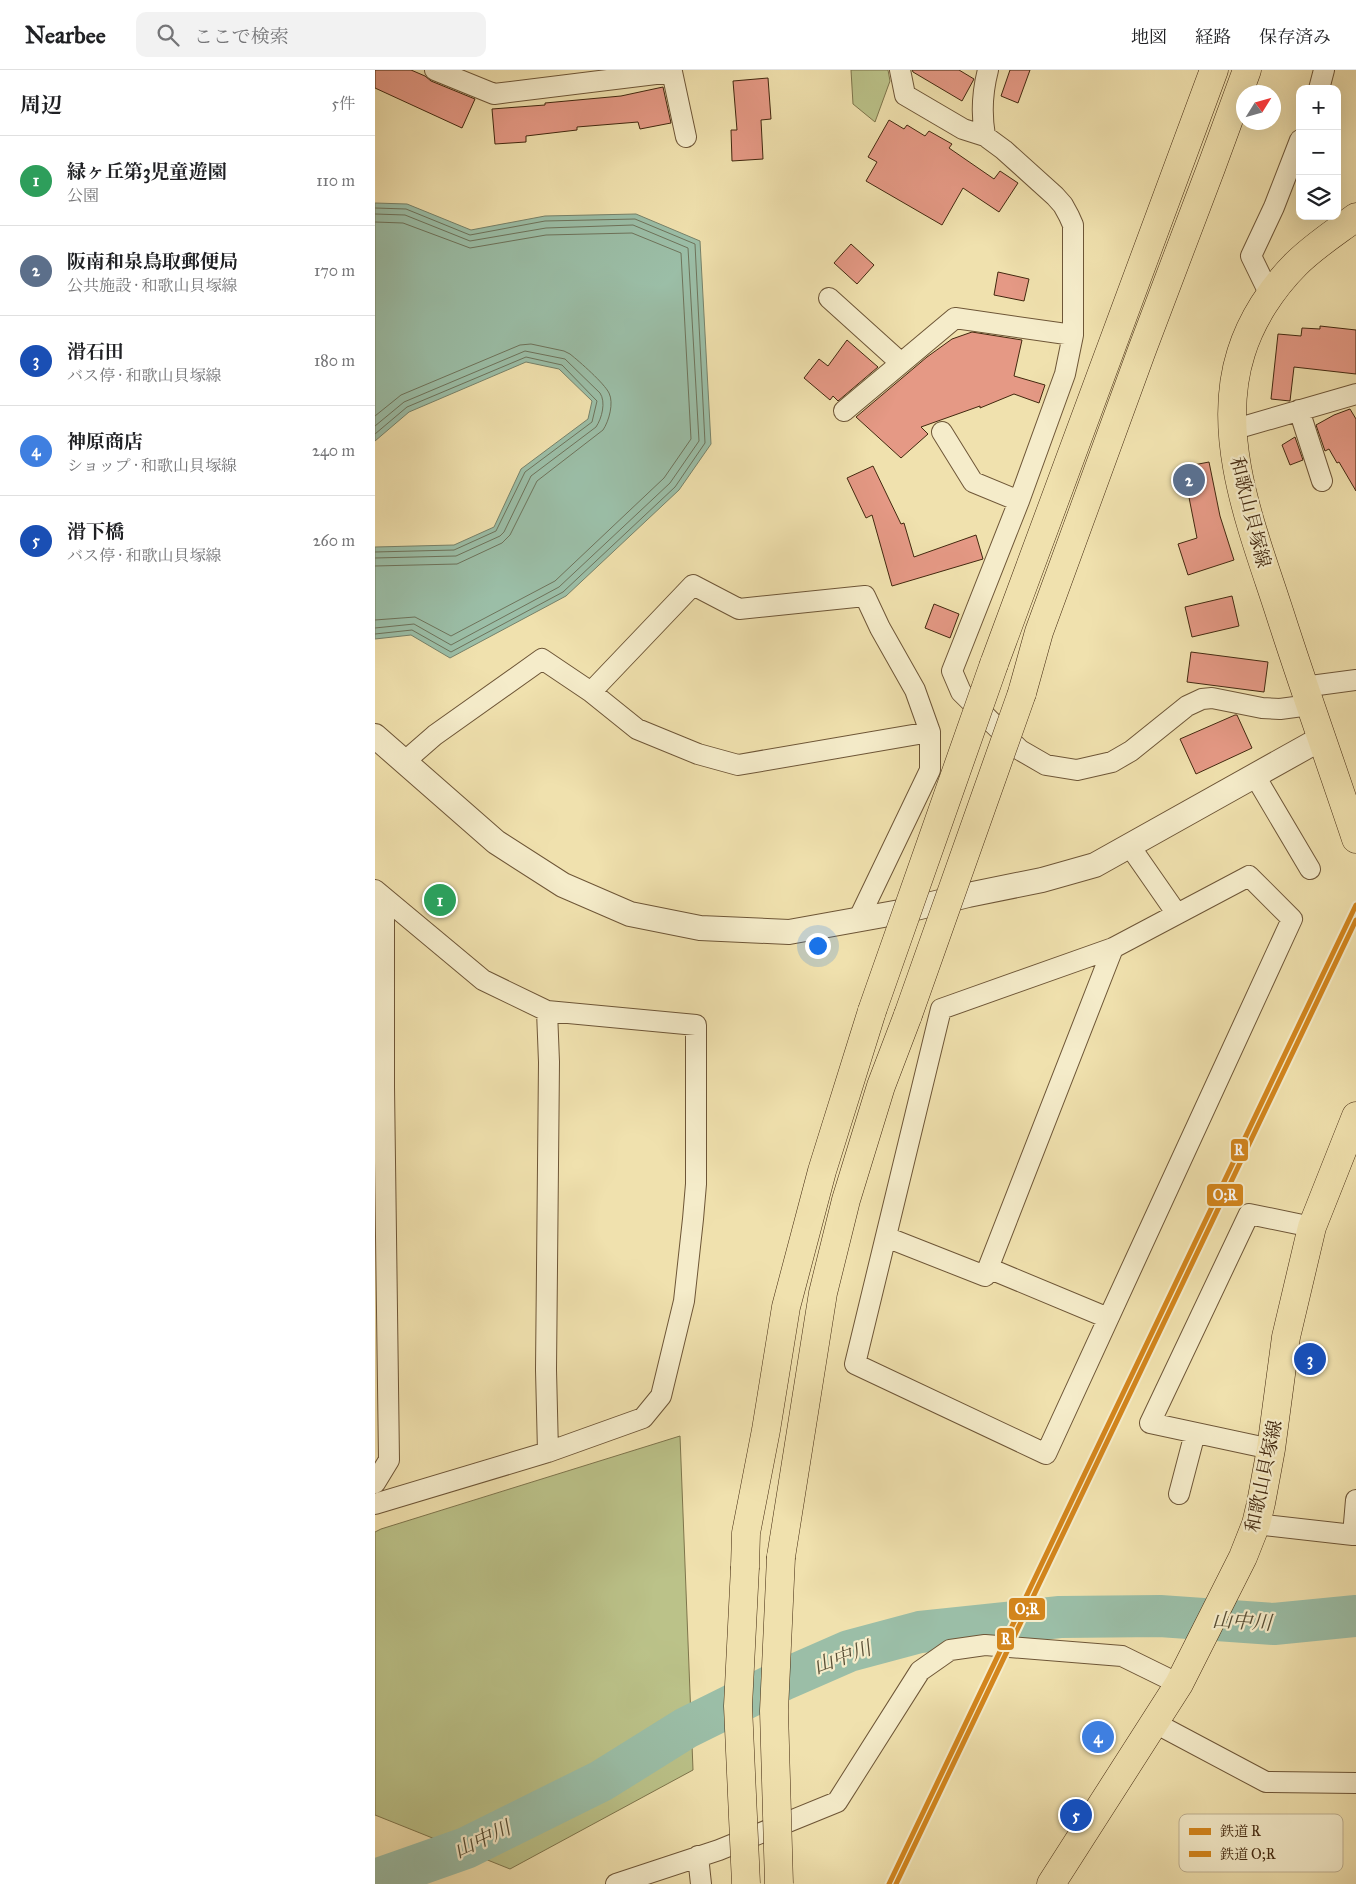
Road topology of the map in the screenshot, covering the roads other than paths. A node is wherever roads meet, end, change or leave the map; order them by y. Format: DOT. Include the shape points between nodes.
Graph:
graph roads {
  1 [pos="435,70"];
  2 [pos="899,70"];
  3 [pos="988,70"];
  4 [pos="1214,70"];
  5 [pos="1247,70"];
  6 [pos="1324,70"];
  7 [pos="1320,85"];
  8 [pos="985,136"];
  9 [pos="686,137"];
  10 [pos="1296,150"];
  11 [pos="1356,218"];
  12 [pos="1270,295"];
  13 [pos="829,298"];
  14 [pos="1073,335"];
  15 [pos="901,363"];
  16 [pos="1356,394"];
  17 [pos="1299,410"];
  18 [pos="844,411"];
  19 [pos="1232,430"];
  20 [pos="942,432"];
  21 [pos="1322,480"];
  22 [pos="1019,501"];
  23 [pos="1356,680"];
  24 [pos="591,692"];
  25 [pos="1306,696"];
  26 [pos="930,732"];
  27 [pos="375,736"];
  28 [pos="1322,738"];
  29 [pos="404,762"];
  30 [pos="1255,776"];
  31 [pos="1356,839"];
  32 [pos="1129,846"];
  33 [pos="1310,869"];
  34 [pos="380,894"];
  35 [pos="1177,914"];
  36 [pos="859,918"];
  37 [pos="1113,948"];
  38 [pos="547,1012"];
  39 [pos="379,1087"];
  40 [pos="1356,1116"];
  41 [pos="1349,1153"];
  42 [pos="1312,1227"];
  43 [pos="886,1238"];
  44 [pos="988,1268"];
  45 [pos="1109,1318"];
  46 [pos="1195,1433"];
  47 [pos="1271,1449"];
  48 [pos="548,1452"];
  49 [pos="375,1482"];
  50 [pos="1179,1494"];
  51 [pos="1356,1500"];
  52 [pos="375,1504"];
  53 [pos="1257,1524"];
  54 [pos="1355,1535"];
  55 [pos="1183,1676"];
  56 [pos="1155,1723"];
  57 [pos="1356,1782"];
  58 [pos="698,1856"];
  59 [pos="616,1884"];
  60 [pos="701,1884"];
  61 [pos="746,1884"];
  62 [pos="779,1884"];
  63 [pos="1051,1884"];
  1 -- 9 [label="street" via="495,94 672,72"];
  2 -- 8 [label="street" via="905,95 963,128"];
  3 -- 8 [label="street" via="982,98"];
  4 -- 61 [label="main road, bridge" via="994,664 872,1011 822,1171 786,1307 746,1533 738,1706"];
  5 -- 62 [label="main road, bridge" via="1039,632 1022,693 878,1095 846,1200 823,1293 781,1557 774,1711"];
  6 -- 7 [label="street"];
  8 -- 14 [label="street" via="1055,196 1073,225"];
  10 -- 12 [label="street" via="1251,256"];
  11 -- 12 [label="main road, 和歌山貝塚線" via="1297,263"];
  12 -- 19 [label="main road, 和歌山貝塚線" via="1254,320 1241,352 1233,387"];
  13 -- 15 [label="street"];
  14 -- 15 [label="street" via="955,318"];
  14 -- 22 [label="street" via="1065,374"];
  15 -- 18 [label="street"];
  16 -- 17 [label="street"];
  17 -- 19 [label="street"];
  17 -- 21 [label="street"];
  19 -- 25 [label="main road, 和歌山貝塚線" via="1239,480"];
  20 -- 22 [label="street" via="973,482"];
  22 -- 25 [label="street" via="952,671 961,692 1020,750 1046,765 1077,770 1112,762 1131,751 1187,706 1202,699 1280,709"];
  23 -- 25 [label="street"];
  24 -- 26 [label="street" via="637,729 698,754 738,765"];
  24 -- 26 [label="street" via="693,585 739,609 865,596 879,628 915,690"];
  24 -- 29 [label="street" via="542,659"];
  25 -- 28 [label="main road, 和歌山貝塚線"];
  26 -- 36 [label="street" via="930,770"];
  27 -- 29 [label="street"];
  28 -- 30 [label="street"];
  28 -- 31 [label="main road, 和歌山貝塚線"];
  29 -- 36 [label="street" via="496,842 563,885 630,914 700,928 789,932"];
  30 -- 32 [label="street"];
  30 -- 33 [label="street"];
  32 -- 35 [label="street"];
  32 -- 36 [label="street" via="1095,865 1042,880"];
  34 -- 38 [label="street" via="483,980"];
  34 -- 39 [label="street"];
  35 -- 37 [label="street"];
  35 -- 45 [label="street" via="1249,876 1292,919"];
  37 -- 43 [label="street" via="941,1009"];
  37 -- 44 [label="street"];
  38 -- 48 [label="street"];
  38 -- 48 [label="street" via="696,1025 693,1220 685,1301 661,1396 643,1418"];
  39 -- 49 [label="street" via="389,1460"];
  40 -- 41 [label="main road, 和歌山貝塚線"];
  41 -- 42 [label="main road, 和歌山貝塚線"];
  42 -- 46 [label="street" via="1249,1214 1150,1423"];
  42 -- 47 [label="main road, 和歌山貝塚線" via="1286,1337"];
  43 -- 44 [label="street" via="985,1276"];
  43 -- 45 [label="street" via="855,1364 1046,1454"];
  44 -- 45 [label="street"];
  46 -- 47 [label="street"];
  46 -- 50 [label="street"];
  47 -- 53 [label="main road, 和歌山貝塚線"];
  48 -- 52 [label="street"];
  51 -- 54 [label="street"];
  53 -- 54 [label="street"];
  53 -- 55 [label="main road, 和歌山貝塚線"];
  55 -- 56 [label="main road, 和歌山貝塚線"];
  55 -- 58 [label="street" via="1122,1656 985,1645 950,1650 920,1671 837,1802"];
  56 -- 57 [label="street" via="1266,1782"];
  56 -- 63 [label="main road, 和歌山貝塚線"];
  58 -- 59 [label="street"];
  58 -- 60 [label="street"];
}
